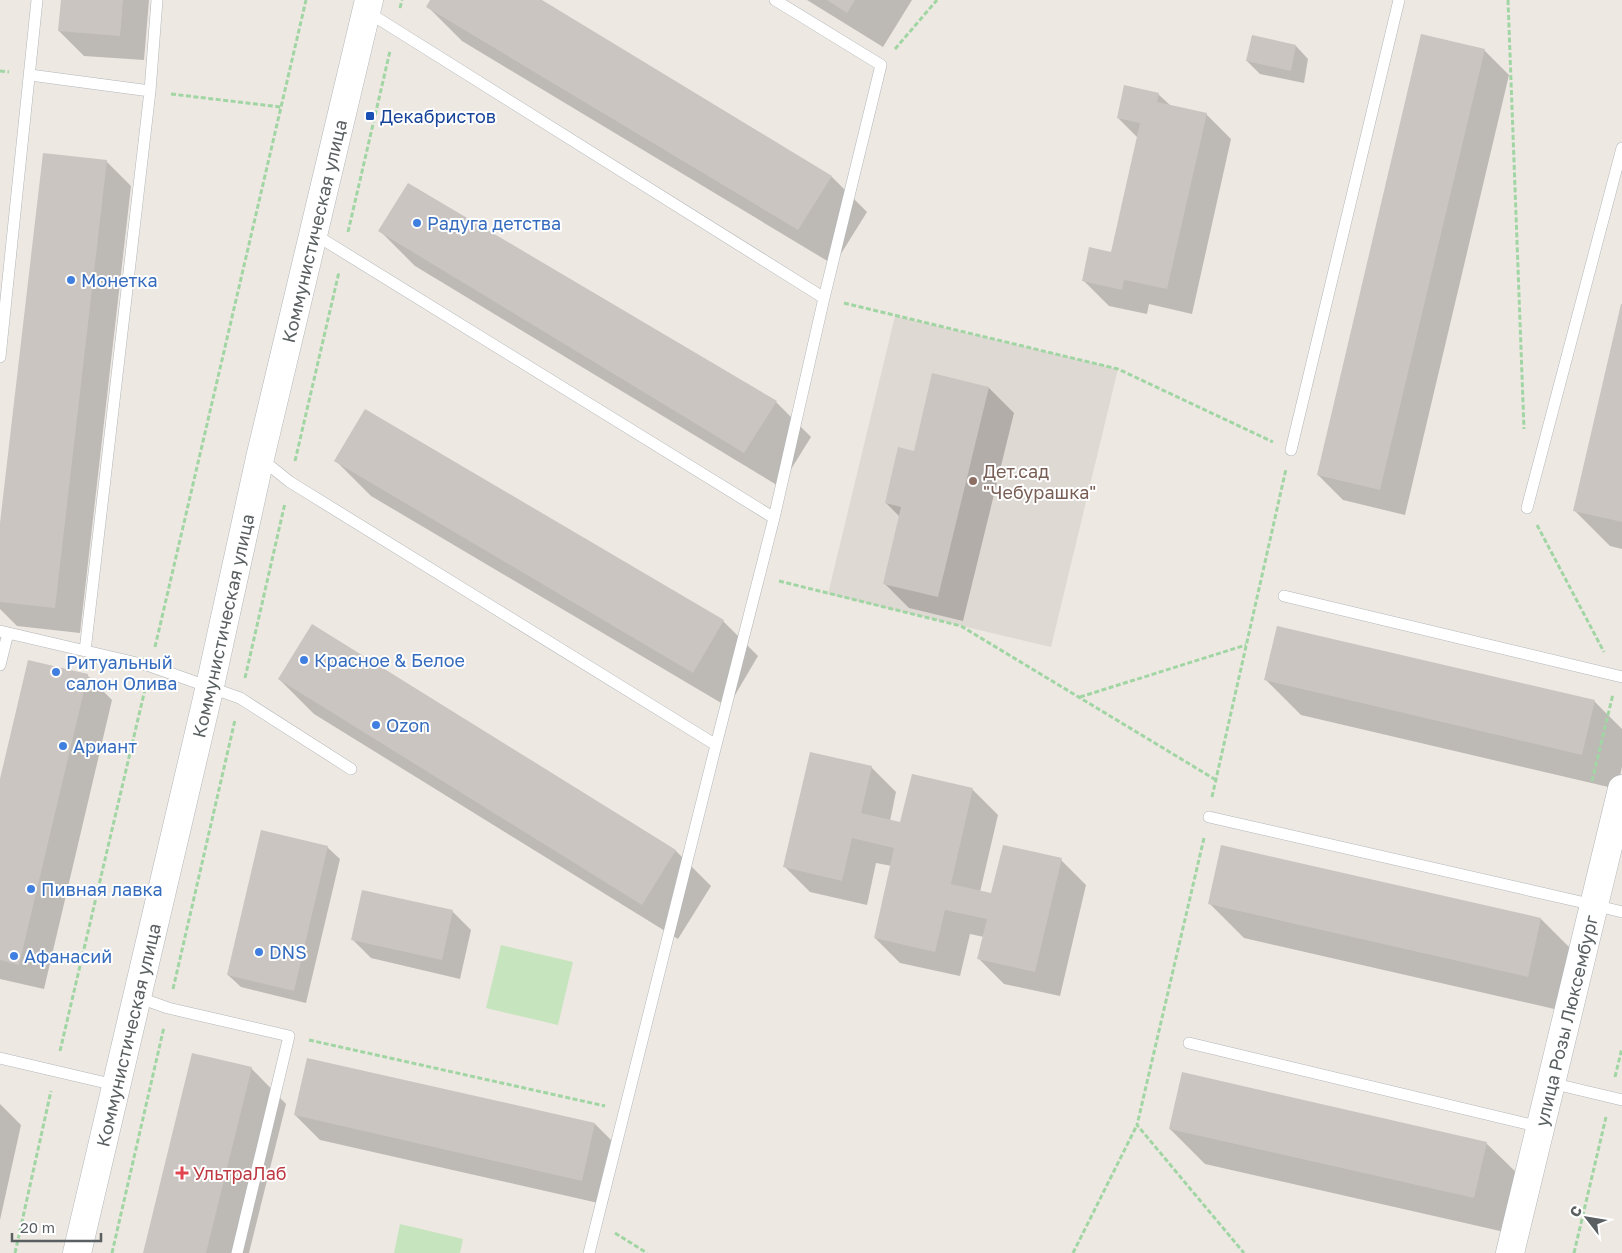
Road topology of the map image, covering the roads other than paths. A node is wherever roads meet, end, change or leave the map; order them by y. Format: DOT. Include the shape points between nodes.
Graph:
graph roads {
  1 [pos="37,0"];
  2 [pos="157,0"];
  3 [pos="775,0"];
  4 [pos="1399,0"];
  5 [pos="368,6"];
  6 [pos="30,75"];
  7 [pos="150,91"];
  8 [pos="1622,148"];
  9 [pos="314,234"];
  10 [pos="824,298"];
  11 [pos="0,356"];
  12 [pos="1291,450"];
  13 [pos="260,458"];
  14 [pos="1527,508"];
  15 [pos="774,518"];
  16 [pos="1284,596"];
  17 [pos="4,632"];
  18 [pos="85,651"];
  19 [pos="0,665"];
  20 [pos="1620,677"];
  21 [pos="210,686"];
  22 [pos="716,745"];
  23 [pos="351,769"];
  24 [pos="1622,789"];
  25 [pos="1209,817"];
  26 [pos="1594,905"];
  27 [pos="1622,912"];
  28 [pos="136,996"];
  29 [pos="1189,1043"];
  30 [pos="0,1058"];
  31 [pos="1551,1083"];
  32 [pos="115,1085"];
  33 [pos="1616,1099"];
  34 [pos="1540,1127"];
  35 [pos="77,1253"];
  36 [pos="237,1253"];
  37 [pos="589,1253"];
  38 [pos="1510,1253"];
  1 -- 6 [label="lane"];
  2 -- 7 [label="lane"];
  3 -- 10 [label="lane" via="881,65"];
  4 -- 12 [label="lane"];
  5 -- 9 [label="street, Коммунистическая улица"];
  5 -- 10 [label="lane" via="395,29"];
  6 -- 7 [label="lane"];
  6 -- 11 [label="lane"];
  7 -- 18 [label="lane"];
  8 -- 14 [label="lane"];
  9 -- 13 [label="street, Коммунистическая улица"];
  9 -- 15 [label="lane"];
  10 -- 15 [label="lane"];
  13 -- 21 [label="street, Коммунистическая улица"];
  13 -- 22 [label="lane" via="290,482"];
  15 -- 22 [label="lane"];
  16 -- 20 [label="lane"];
  17 -- 18 [label="lane"];
  17 -- 19 [label="lane"];
  18 -- 21 [label="lane" via="150,666"];
  21 -- 23 [label="lane" via="240,698"];
  21 -- 28 [label="street, Коммунистическая улица"];
  22 -- 37 [label="lane"];
  24 -- 26 [label="street, улица Розы Люксембург"];
  25 -- 26 [label="lane"];
  26 -- 27 [label="lane"];
  26 -- 31 [label="street, улица Розы Люксембург"];
  28 -- 32 [label="street, Коммунистическая улица"];
  28 -- 36 [label="lane" via="168,1008 288,1036"];
  29 -- 34 [label="lane"];
  30 -- 32 [label="lane"];
  31 -- 33 [label="lane"];
  31 -- 34 [label="street, улица Розы Люксембург"];
  32 -- 35 [label="street, Коммунистическая улица"];
  34 -- 38 [label="street, улица Розы Люксембург"];
}
